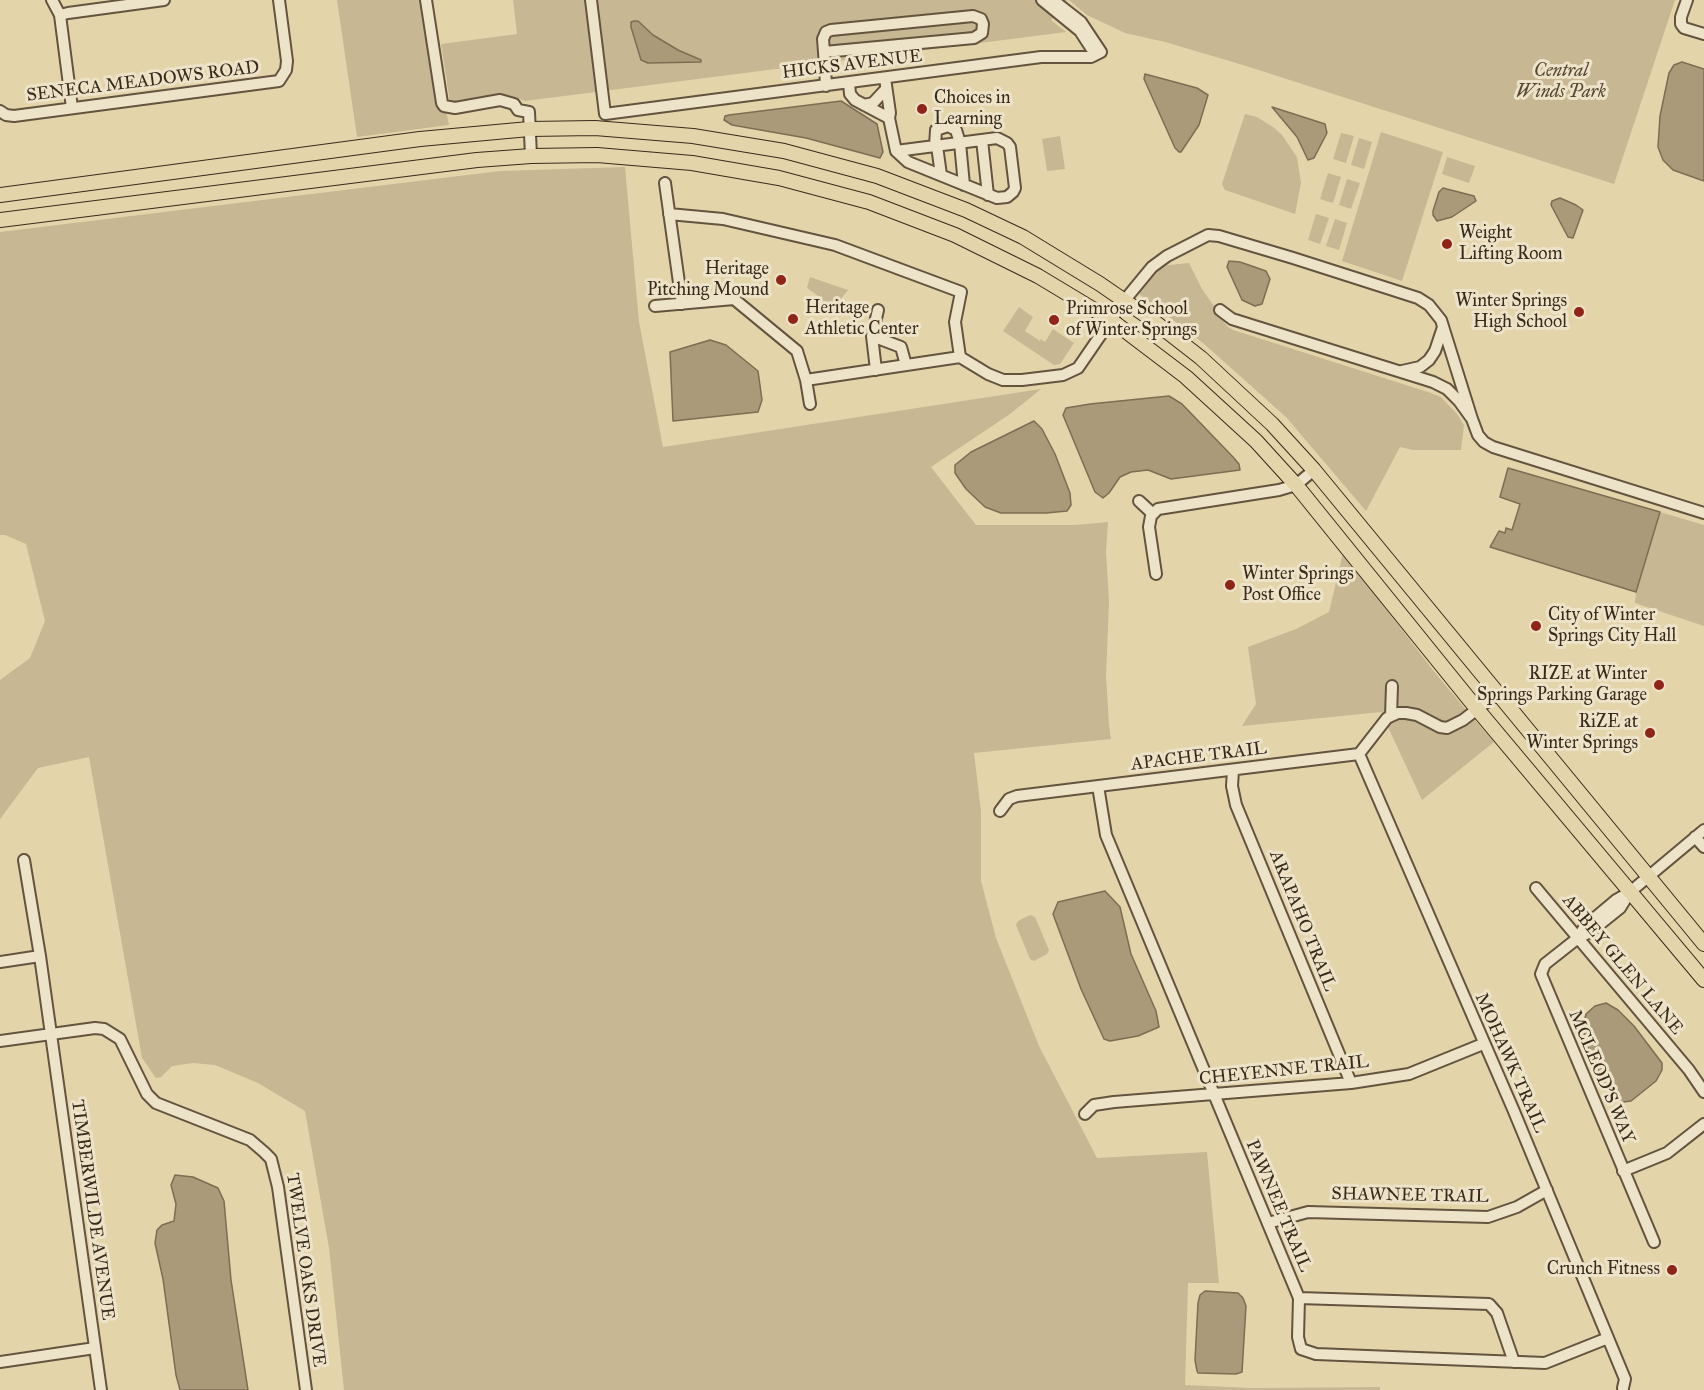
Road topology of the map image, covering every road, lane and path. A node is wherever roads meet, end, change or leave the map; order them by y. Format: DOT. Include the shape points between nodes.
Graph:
graph roads {
  1 [pos="52,0"];
  2 [pos="164,0"];
  3 [pos="279,0"];
  4 [pos="426,0"];
  5 [pos="591,0"];
  6 [pos="1042,0"];
  7 [pos="1053,0"];
  8 [pos="1687,0"];
  9 [pos="60,15"];
  10 [pos="1704,34"];
  11 [pos="824,52"];
  12 [pos="1098,54"];
  13 [pos="849,83"];
  14 [pos="885,83"];
  15 [pos="826,86"];
  16 [pos="864,105"];
  17 [pos="72,108"];
  18 [pos="0,111"];
  19 [pos="889,118"];
  20 [pos="529,129"];
  21 [pos="982,140"];
  22 [pos="960,143"];
  23 [pos="936,146"];
  24 [pos="896,151"];
  25 [pos="531,156"];
  26 [pos="941,175"];
  27 [pos="665,183"];
  28 [pos="964,185"];
  29 [pos="0,195"];
  30 [pos="988,195"];
  31 [pos="669,214"];
  32 [pos="0,220"];
  33 [pos="1124,300"];
  34 [pos="682,304"];
  35 [pos="655,306"];
  36 [pos="878,310"];
  37 [pos="1220,310"];
  38 [pos="1111,320"];
  39 [pos="1443,326"];
  40 [pos="872,336"];
  41 [pos="960,357"];
  42 [pos="906,365"];
  43 [pos="876,370"];
  44 [pos="1399,371"];
  45 [pos="806,380"];
  46 [pos="810,404"];
  47 [pos="1472,419"];
  48 [pos="1314,471"];
  49 [pos="1296,485"];
  50 [pos="1139,501"];
  51 [pos="1704,513"];
  52 [pos="1153,514"];
  53 [pos="1156,574"];
  54 [pos="1392,686"];
  55 [pos="1497,694"];
  56 [pos="1477,709"];
  57 [pos="1391,716"];
  58 [pos="1359,754"];
  59 [pos="1233,770"];
  60 [pos="1098,786"];
  61 [pos="1000,811"];
  62 [pos="1700,833"];
  63 [pos="1704,847"];
  64 [pos="24,860"];
  65 [pos="1647,876"];
  66 [pos="1536,888"];
  67 [pos="1630,892"];
  68 [pos="1578,938"];
  69 [pos="1704,944"];
  70 [pos="40,956"];
  71 [pos="0,962"];
  72 [pos="1703,978"];
  73 [pos="51,1035"];
  74 [pos="0,1041"];
  75 [pos="1483,1044"];
  76 [pos="1351,1083"];
  77 [pos="1704,1092"];
  78 [pos="1213,1096"];
  79 [pos="1085,1114"];
  80 [pos="1704,1124"];
  81 [pos="1623,1171"];
  82 [pos="1546,1190"];
  83 [pos="1268,1223"];
  84 [pos="1654,1242"];
  85 [pos="1299,1298"];
  86 [pos="1608,1338"];
  87 [pos="94,1348"];
  88 [pos="0,1362"];
  89 [pos="1514,1362"];
  90 [pos="1623,1388"];
  91 [pos="101,1390"];
  92 [pos="306,1390"];
  1 -- 9 [label="street"];
  2 -- 9 [label="street"];
  3 -- 17 [label="street, SENECA MEADOWS ROAD" via="287,62 279,81"];
  4 -- 20 [label="street" via="444,106 507,101 528,112"];
  5 -- 15 [label="street, HICKS AVENUE" via="605,114 674,110"];
  6 -- 12 [label="street" via="1080,31"];
  7 -- 12 [label="street" via="1084,26"];
  8 -- 10 [label="street" via="1681,24"];
  9 -- 17 [label="street"];
  11 -- 11 [label="street" via="824,36 831,30 973,16 983,24 982,33 974,38"];
  11 -- 15 [label="street"];
  12 -- 14 [label="street, HICKS AVENUE" via="1041,57"];
  13 -- 14 [label="street, HICKS AVENUE"];
  13 -- 15 [label="street, HICKS AVENUE"];
  13 -- 16 [label="street" via="850,94"];
  14 -- 16 [label="street" via="873,103"];
  14 -- 19 [label="street"];
  16 -- 19 [label="street"];
  17 -- 18 [label="street, SENECA MEADOWS ROAD" via="14,116"];
  19 -- 24 [label="street"];
  20 -- 25 [label="street"];
  20 -- 29 [label="main road" via="420,139"];
  20 -- 33 [label="main road" via="629,129 693,135 846,167 995,223"];
  21 -- 22 [label="street"];
  21 -- 30 [label="street"];
  21 -- 30 [label="street" via="997,138 1010,147 1015,188 1007,197"];
  22 -- 23 [label="street"];
  22 -- 23 [label="street" via="954,128 942,126 934,134"];
  22 -- 28 [label="street"];
  23 -- 24 [label="street"];
  23 -- 26 [label="street"];
  24 -- 26 [label="street" via="908,162"];
  25 -- 32 [label="main road"];
  25 -- 38 [label="main road" via="619,156 692,163 839,193 985,248"];
  26 -- 28 [label="street"];
  27 -- 31 [label="street"];
  28 -- 30 [label="street"];
  31 -- 34 [label="street"];
  31 -- 41 [label="street" via="723,219 835,245 961,292 955,322"];
  33 -- 38 [label="street"];
  33 -- 39 [label="street" via="1152,267 1167,256 1203,237 1219,236 1418,298 1437,312"];
  33 -- 48 [label="main road" via="1225,379"];
  34 -- 35 [label="street"];
  34 -- 45 [label="street" via="734,299 796,351"];
  36 -- 40 [label="street"];
  37 -- 44 [label="street" via="1232,319"];
  38 -- 41 [label="street" via="1078,368 1063,375 1003,380"];
  38 -- 49 [label="main road" via="1210,398"];
  39 -- 44 [label="street" via="1429,360 1420,367"];
  39 -- 47 [label="street"];
  40 -- 42 [label="street" via="901,347"];
  40 -- 43 [label="street"];
  41 -- 42 [label="street"];
  42 -- 43 [label="street"];
  43 -- 45 [label="street"];
  44 -- 47 [label="street" via="1447,389"];
  45 -- 46 [label="street"];
  47 -- 51 [label="street" via="1478,435 1493,447"];
  48 -- 49 [label="street"];
  48 -- 55 [label="main road"];
  49 -- 52 [label="street" via="1167,507"];
  49 -- 56 [label="main road"];
  50 -- 52 [label="street"];
  52 -- 53 [label="street" via="1149,533"];
  54 -- 57 [label="street"];
  55 -- 56 [label="street"];
  55 -- 65 [label="main road"];
  56 -- 57 [label="street" via="1447,728 1417,715"];
  56 -- 67 [label="main road"];
  57 -- 58 [label="street"];
  58 -- 59 [label="street, APACHE TRAIL"];
  58 -- 75 [label="street, MOHAWK TRAIL"];
  59 -- 60 [label="street, APACHE TRAIL"];
  59 -- 76 [label="street, ARAPAHO TRAIL" via="1236,805"];
  60 -- 61 [label="street, APACHE TRAIL" via="1017,796 1009,799"];
  60 -- 78 [label="street, PAWNEE TRAIL" via="1106,836"];
  62 -- 63 [label="street"];
  62 -- 65 [label="street, MCLEOD'S WAY"];
  64 -- 70 [label="street, TIMBERWILDE AVENUE"];
  65 -- 67 [label="street, MCLEOD'S WAY"];
  65 -- 69 [label="main road"];
  66 -- 68 [label="street, ABBEY GLEN LANE"];
  67 -- 68 [label="street, MCLEOD'S WAY" via="1585,926"];
  67 -- 72 [label="main road"];
  68 -- 77 [label="street, ABBEY GLEN LANE"];
  68 -- 81 [label="street, MCLEOD'S WAY" via="1545,964 1542,980"];
  70 -- 71 [label="street"];
  70 -- 73 [label="street, TIMBERWILDE AVENUE"];
  73 -- 74 [label="street, TWELVE OAKS DRIVE"];
  73 -- 87 [label="street, TIMBERWILDE AVENUE"];
  73 -- 92 [label="street, TWELVE OAKS DRIVE" via="104,1029 120,1039 147,1094 156,1103 250,1140 271,1159"];
  75 -- 76 [label="street, CHEYENNE TRAIL" via="1409,1074"];
  75 -- 82 [label="street, MOHAWK TRAIL"];
  76 -- 78 [label="street, CHEYENNE TRAIL"];
  78 -- 79 [label="street, CHEYENNE TRAIL" via="1094,1105"];
  78 -- 83 [label="street, PAWNEE TRAIL"];
  80 -- 81 [label="street" via="1667,1153"];
  81 -- 84 [label="street, MCLEOD'S WAY"];
  82 -- 83 [label="street, SHAWNEE TRAIL" via="1488,1217 1308,1212"];
  82 -- 86 [label="street, MOHAWK TRAIL"];
  83 -- 85 [label="street, PAWNEE TRAIL"];
  85 -- 89 [label="street" via="1489,1304 1497,1313"];
  85 -- 89 [label="street, PAWNEE TRAIL" via="1301,1349 1316,1354"];
  86 -- 89 [label="street, PAWNEE TRAIL" via="1545,1363"];
  86 -- 90 [label="street, MOHAWK TRAIL" via="1625,1379"];
  87 -- 88 [label="street"];
  87 -- 91 [label="street, TIMBERWILDE AVENUE"];
}
